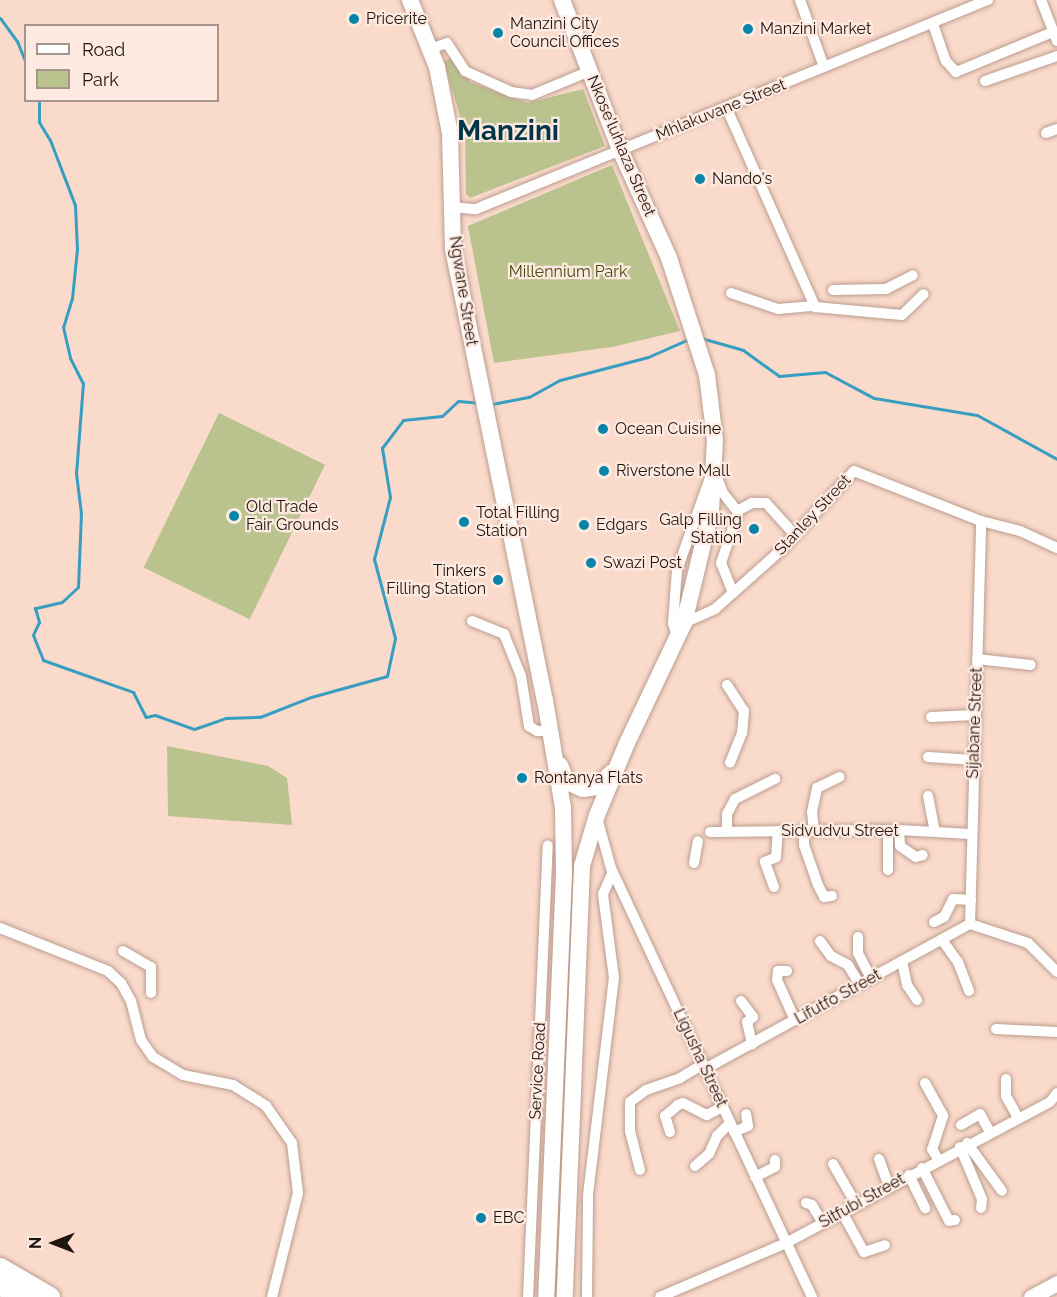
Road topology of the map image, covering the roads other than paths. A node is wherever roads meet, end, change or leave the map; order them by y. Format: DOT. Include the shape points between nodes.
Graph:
graph roads {
  1 [pos="410,0"];
  2 [pos="562,0"];
  3 [pos="800,0"];
  4 [pos="988,0"];
  5 [pos="1041,0"];
  6 [pos="933,24"];
  7 [pos="1055,37"];
  8 [pos="430,49"];
  9 [pos="1057,56"];
  10 [pos="824,67"];
  11 [pos="590,71"];
  12 [pos="985,81"];
  13 [pos="728,109"];
  14 [pos="621,152"];
  15 [pos="451,207"];
  16 [pos="913,275"];
  17 [pos="833,290"];
  18 [pos="731,293"];
  19 [pos="924,294"];
  20 [pos="814,306"];
  21 [pos="714,470"];
  22 [pos="737,511"];
  23 [pos="981,521"];
  24 [pos="795,535"];
  25 [pos="1057,548"];
  26 [pos="733,593"];
  27 [pos="472,621"];
  28 [pos="680,631"];
  29 [pos="977,659"];
  30 [pos="1031,665"];
  31 [pos="727,685"];
  32 [pos="975,715"];
  33 [pos="931,717"];
  34 [pos="552,734"];
  35 [pos="627,743"];
  36 [pos="928,758"];
  37 [pos="974,760"];
  38 [pos="730,763"];
  39 [pos="840,777"];
  40 [pos="775,779"];
  41 [pos="928,796"];
  42 [pos="597,815"];
  43 [pos="894,830"];
  44 [pos="778,831"];
  45 [pos="809,831"];
  46 [pos="935,831"];
  47 [pos="710,832"];
  48 [pos="727,832"];
  49 [pos="970,834"];
  50 [pos="698,841"];
  51 [pos="548,845"];
  52 [pos="922,855"];
  53 [pos="694,863"];
  54 [pos="888,870"];
  55 [pos="613,872"];
  56 [pos="774,887"];
  57 [pos="832,896"];
  58 [pos="971,900"];
  59 [pos="934,922"];
  60 [pos="970,924"];
  61 [pos="0,928"];
  62 [pos="858,937"];
  63 [pos="942,940"];
  64 [pos="820,941"];
  65 [pos="123,951"];
  66 [pos="902,961"];
  67 [pos="787,970"];
  68 [pos="1057,972"];
  69 [pos="870,979"];
  70 [pos="860,985"];
  71 [pos="969,991"];
  72 [pos="151,993"];
  73 [pos="741,1000"];
  74 [pos="917,1000"];
  75 [pos="795,1020"];
  76 [pos="996,1029"];
  77 [pos="1057,1032"];
  78 [pos="752,1044"];
  79 [pos="704,1067"];
  80 [pos="1006,1079"];
  81 [pos="925,1083"];
  82 [pos="1057,1093"];
  83 [pos="722,1107"];
  84 [pos="746,1114"];
  85 [pos="1018,1118"];
  86 [pos="961,1125"];
  87 [pos="732,1128"];
  88 [pos="670,1132"];
  89 [pos="990,1132"];
  90 [pos="964,1145"];
  91 [pos="879,1159"];
  92 [pos="775,1160"];
  93 [pos="938,1160"];
  94 [pos="833,1164"];
  95 [pos="694,1166"];
  96 [pos="922,1168"];
  97 [pos="640,1170"];
  98 [pos="909,1175"];
  99 [pos="754,1177"];
  100 [pos="889,1186"];
  101 [pos="1002,1191"];
  102 [pos="806,1203"];
  103 [pos="856,1204"];
  104 [pos="925,1208"];
  105 [pos="981,1208"];
  106 [pos="842,1212"];
  107 [pos="955,1220"];
  108 [pos="823,1223"];
  109 [pos="786,1243"];
  110 [pos="885,1245"];
  111 [pos="0,1268"];
  112 [pos="1057,1283"];
  113 [pos="0,1285"];
  114 [pos="22,1297"];
  115 [pos="50,1297"];
  116 [pos="272,1297"];
  117 [pos="528,1297"];
  118 [pos="546,1297"];
  119 [pos="565,1297"];
  120 [pos="587,1297"];
  121 [pos="660,1297"];
  122 [pos="812,1297"];
  123 [pos="1031,1297"];
  1 -- 8 [label="main road, Ngwane Street"];
  2 -- 11 [label="main road, Nkose'luhlaza Street"];
  3 -- 10 [label="street"];
  4 -- 6 [label="street, Mhlakuvane Street"];
  5 -- 7 [label="street"];
  6 -- 7 [label="street" via="946,61 956,72"];
  6 -- 10 [label="street, Mhlakuvane Street"];
  8 -- 11 [label="street" via="447,43 465,71 511,92 532,96"];
  8 -- 15 [label="main road, Ngwane Street" via="450,133"];
  9 -- 12 [label="street"];
  10 -- 13 [label="street, Mhlakuvane Street"];
  11 -- 14 [label="main road, Nkose'luhlaza Street"];
  13 -- 14 [label="street, Mhlakuvane Street"];
  13 -- 20 [label="street"];
  14 -- 15 [label="street, Mhlakuvane Street" via="476,209"];
  14 -- 21 [label="main road, Nkose'luhlaza Street" via="669,258 707,375 715,440"];
  15 -- 34 [label="main road, Ngwane Street" via="453,249"];
  16 -- 17 [label="street" via="886,289"];
  18 -- 20 [label="street" via="778,309"];
  19 -- 20 [label="street" via="902,315"];
  21 -- 22 [label="street" via="723,493"];
  21 -- 28 [label="main road, Nkose'luhlaza Street" via="711,510"];
  22 -- 24 [label="street" via="766,503"];
  22 -- 26 [label="street" via="721,563"];
  23 -- 24 [label="street, Stanley Street" via="854,471"];
  23 -- 25 [label="street, Stanley Street" via="1020,531"];
  23 -- 29 [label="street, Sijabane Street"];
  24 -- 26 [label="street, Stanley Street"];
  26 -- 28 [label="street, Stanley Street"];
  27 -- 34 [label="street" via="504,634 521,676 529,726"];
  28 -- 35 [label="main road, Nkose'luhlaza Street"];
  29 -- 30 [label="street"];
  29 -- 32 [label="street, Sijabane Street"];
  31 -- 38 [label="street" via="744,711 742,733"];
  32 -- 33 [label="street"];
  32 -- 37 [label="street, Sijabane Street"];
  34 -- 35 [label="main road" via="562,774 567,782 582,789 597,787 610,776"];
  34 -- 118 [label="main road" via="562,808 564,874"];
  35 -- 42 [label="main road"];
  36 -- 37 [label="street"];
  37 -- 49 [label="street, Sijabane Street"];
  39 -- 45 [label="street" via="817,788"];
  40 -- 48 [label="street" via="735,799 727,814"];
  41 -- 46 [label="street"];
  42 -- 55 [label="street, Ligusha Street"];
  42 -- 119 [label="main road" via="582,866"];
  43 -- 45 [label="street, Sidvudvu Street"];
  43 -- 46 [label="street, Sidvudvu Street"];
  43 -- 52 [label="street" via="900,846 916,857"];
  43 -- 54 [label="street"];
  44 -- 45 [label="street, Sidvudvu Street"];
  44 -- 48 [label="street, Sidvudvu Street"];
  44 -- 56 [label="street" via="776,857 765,862"];
  45 -- 57 [label="street" via="806,853 824,897"];
  46 -- 49 [label="street, Sidvudvu Street"];
  47 -- 48 [label="street, Sidvudvu Street"];
  49 -- 58 [label="street, Sijabane Street"];
  50 -- 53 [label="street"];
  51 -- 117 [label="street, Service Road"];
  55 -- 79 [label="street, Ligusha Street"];
  55 -- 120 [label="street" via="603,894 614,978 588,1195"];
  58 -- 59 [label="street" via="953,899 944,917"];
  58 -- 60 [label="street, Sijabane Street"];
  60 -- 63 [label="street, Lifutfo Street"];
  60 -- 68 [label="street" via="1028,943"];
  61 -- 116 [label="street" via="108,971 121,983 131,1001 141,1040 153,1058 183,1075 233,1085 266,1106 292,1143 298,1194"];
  62 -- 69 [label="street" via="858,953"];
  63 -- 66 [label="street, Lifutfo Street"];
  63 -- 71 [label="street" via="958,962"];
  64 -- 70 [label="street" via="831,956 848,966"];
  65 -- 72 [label="street" via="151,967"];
  66 -- 69 [label="street, Lifutfo Street"];
  66 -- 74 [label="street" via="907,985"];
  67 -- 75 [label="street" via="778,971 777,980"];
  69 -- 70 [label="street, Lifutfo Street"];
  70 -- 75 [label="street, Lifutfo Street"];
  73 -- 78 [label="street" via="753,1017 747,1022"];
  75 -- 78 [label="street, Lifutfo Street"];
  76 -- 77 [label="street"];
  78 -- 79 [label="street, Lifutfo Street"];
  79 -- 83 [label="street, Ligusha Street"];
  79 -- 97 [label="street, Lifutfo Street" via="646,1090 630,1102 630,1131"];
  80 -- 85 [label="street" via="1006,1096"];
  81 -- 93 [label="street" via="943,1116 932,1149"];
  82 -- 85 [label="street, Sitfubi Street" via="1050,1102"];
  83 -- 87 [label="street, Ligusha Street"];
  83 -- 88 [label="street" via="707,1115 683,1103 678,1105 665,1116"];
  84 -- 87 [label="street" via="748,1126"];
  85 -- 89 [label="street, Sitfubi Street"];
  86 -- 89 [label="street" via="980,1114"];
  87 -- 95 [label="street" via="717,1136 709,1154"];
  87 -- 99 [label="street, Ligusha Street"];
  89 -- 90 [label="street, Sitfubi Street"];
  90 -- 93 [label="street, Sitfubi Street"];
  90 -- 101 [label="street"];
  90 -- 105 [label="street" via="982,1199"];
  91 -- 100 [label="street"];
  92 -- 99 [label="street" via="775,1167"];
  93 -- 96 [label="street, Sitfubi Street"];
  94 -- 103 [label="street"];
  96 -- 98 [label="street, Sitfubi Street"];
  96 -- 107 [label="street" via="949,1221"];
  98 -- 100 [label="street, Sitfubi Street"];
  98 -- 104 [label="street"];
  99 -- 109 [label="street, Ligusha Street"];
  100 -- 103 [label="street, Sitfubi Street"];
  102 -- 108 [label="street" via="812,1205"];
  103 -- 106 [label="street, Sitfubi Street"];
  106 -- 108 [label="street, Sitfubi Street"];
  106 -- 110 [label="street" via="864,1252"];
  108 -- 109 [label="street, Sitfubi Street"];
  109 -- 121 [label="street, Sitfubi Street"];
  109 -- 122 [label="street, Ligusha Street"];
  111 -- 115 [label="highway"];
  112 -- 123 [label="main road"];
  113 -- 114 [label="highway"];
}
